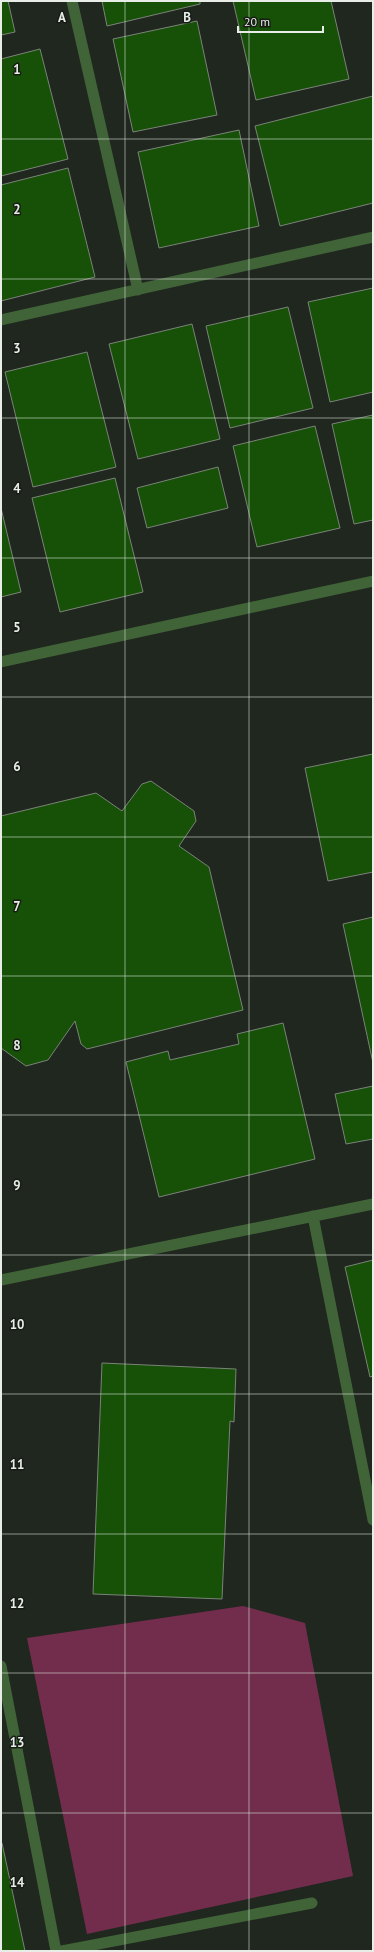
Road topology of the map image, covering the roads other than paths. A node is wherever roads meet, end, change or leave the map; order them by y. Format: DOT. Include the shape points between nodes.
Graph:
graph roads {
  1 [pos="72,1"];
  2 [pos="373,237"];
  3 [pos="138,290"];
  4 [pos="1,320"];
  5 [pos="373,581"];
  6 [pos="1,662"];
  7 [pos="373,1204"];
  8 [pos="313,1216"];
  9 [pos="1,1280"];
  10 [pos="373,1520"];
  11 [pos="1,1666"];
  12 [pos="312,1903"];
  13 [pos="56,1951"];
  14 [pos="62,1951"];
  1 -- 3 [label="lane"];
  2 -- 3 [label="lane"];
  3 -- 4 [label="lane"];
  5 -- 6 [label="lane"];
  7 -- 8 [label="lane"];
  8 -- 9 [label="lane"];
  8 -- 10 [label="lane"];
  11 -- 13 [label="lane"];
  12 -- 14 [label="lane"];
}
